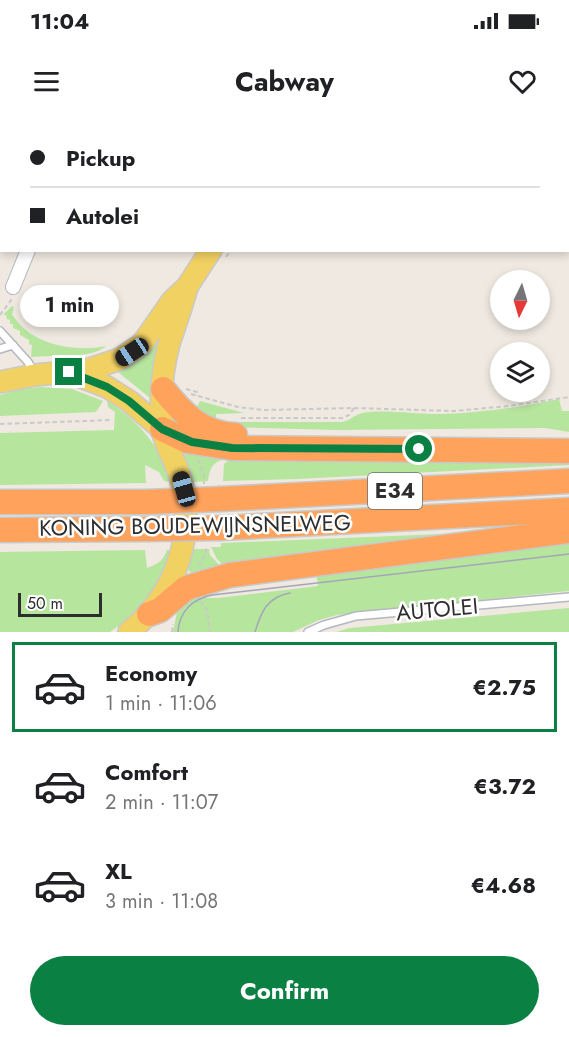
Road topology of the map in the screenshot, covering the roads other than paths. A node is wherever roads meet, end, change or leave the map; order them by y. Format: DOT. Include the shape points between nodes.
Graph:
graph roads {
  1 [pos="27,252"];
  2 [pos="218,254"];
  3 [pos="13,287"];
  4 [pos="187,287"];
  5 [pos="0,331"];
  6 [pos="13,345"];
  7 [pos="0,349"];
  8 [pos="69,372"];
  9 [pos="35,375"];
  10 [pos="0,382"];
  11 [pos="172,388"];
  12 [pos="162,429"];
  13 [pos="279,448"];
  14 [pos="569,451"];
  15 [pos="569,481"];
  16 [pos="0,502"];
  17 [pos="569,510"];
  18 [pos="0,530"];
  19 [pos="569,531"];
  20 [pos="569,597"];
  21 [pos="149,614"];
  22 [pos="129,632"];
  23 [pos="308,632"];
  1 -- 3 [label="street"];
  2 -- 4 [label="main road"];
  4 -- 8 [label="main road" via="132,352 100,367"];
  4 -- 11 [label="main road" via="165,363"];
  5 -- 6 [label="lane"];
  6 -- 7 [label="lane"];
  6 -- 9 [label="lane"];
  8 -- 9 [label="main road"];
  8 -- 12 [label="main road" via="107,387"];
  9 -- 10 [label="main road"];
  11 -- 12 [label="main road"];
  11 -- 13 [label="highway" via="186,416 208,429 225,435 258,436"];
  12 -- 13 [label="highway" via="200,444"];
  12 -- 21 [label="main road" via="184,489 186,521 178,566"];
  13 -- 14 [label="highway"];
  15 -- 16 [label="highway, KONING BOUDEWIJNSNELWEG / E34, bridge" via="146,502"];
  17 -- 18 [label="highway, KONING BOUDEWIJNSNELWEG / E34, bridge" via="221,528"];
  19 -- 21 [label="highway" via="230,574 186,588 160,610"];
  20 -- 23 [label="lane, AUTOLEI" via="356,616"];
  21 -- 22 [label="main road"];
}
